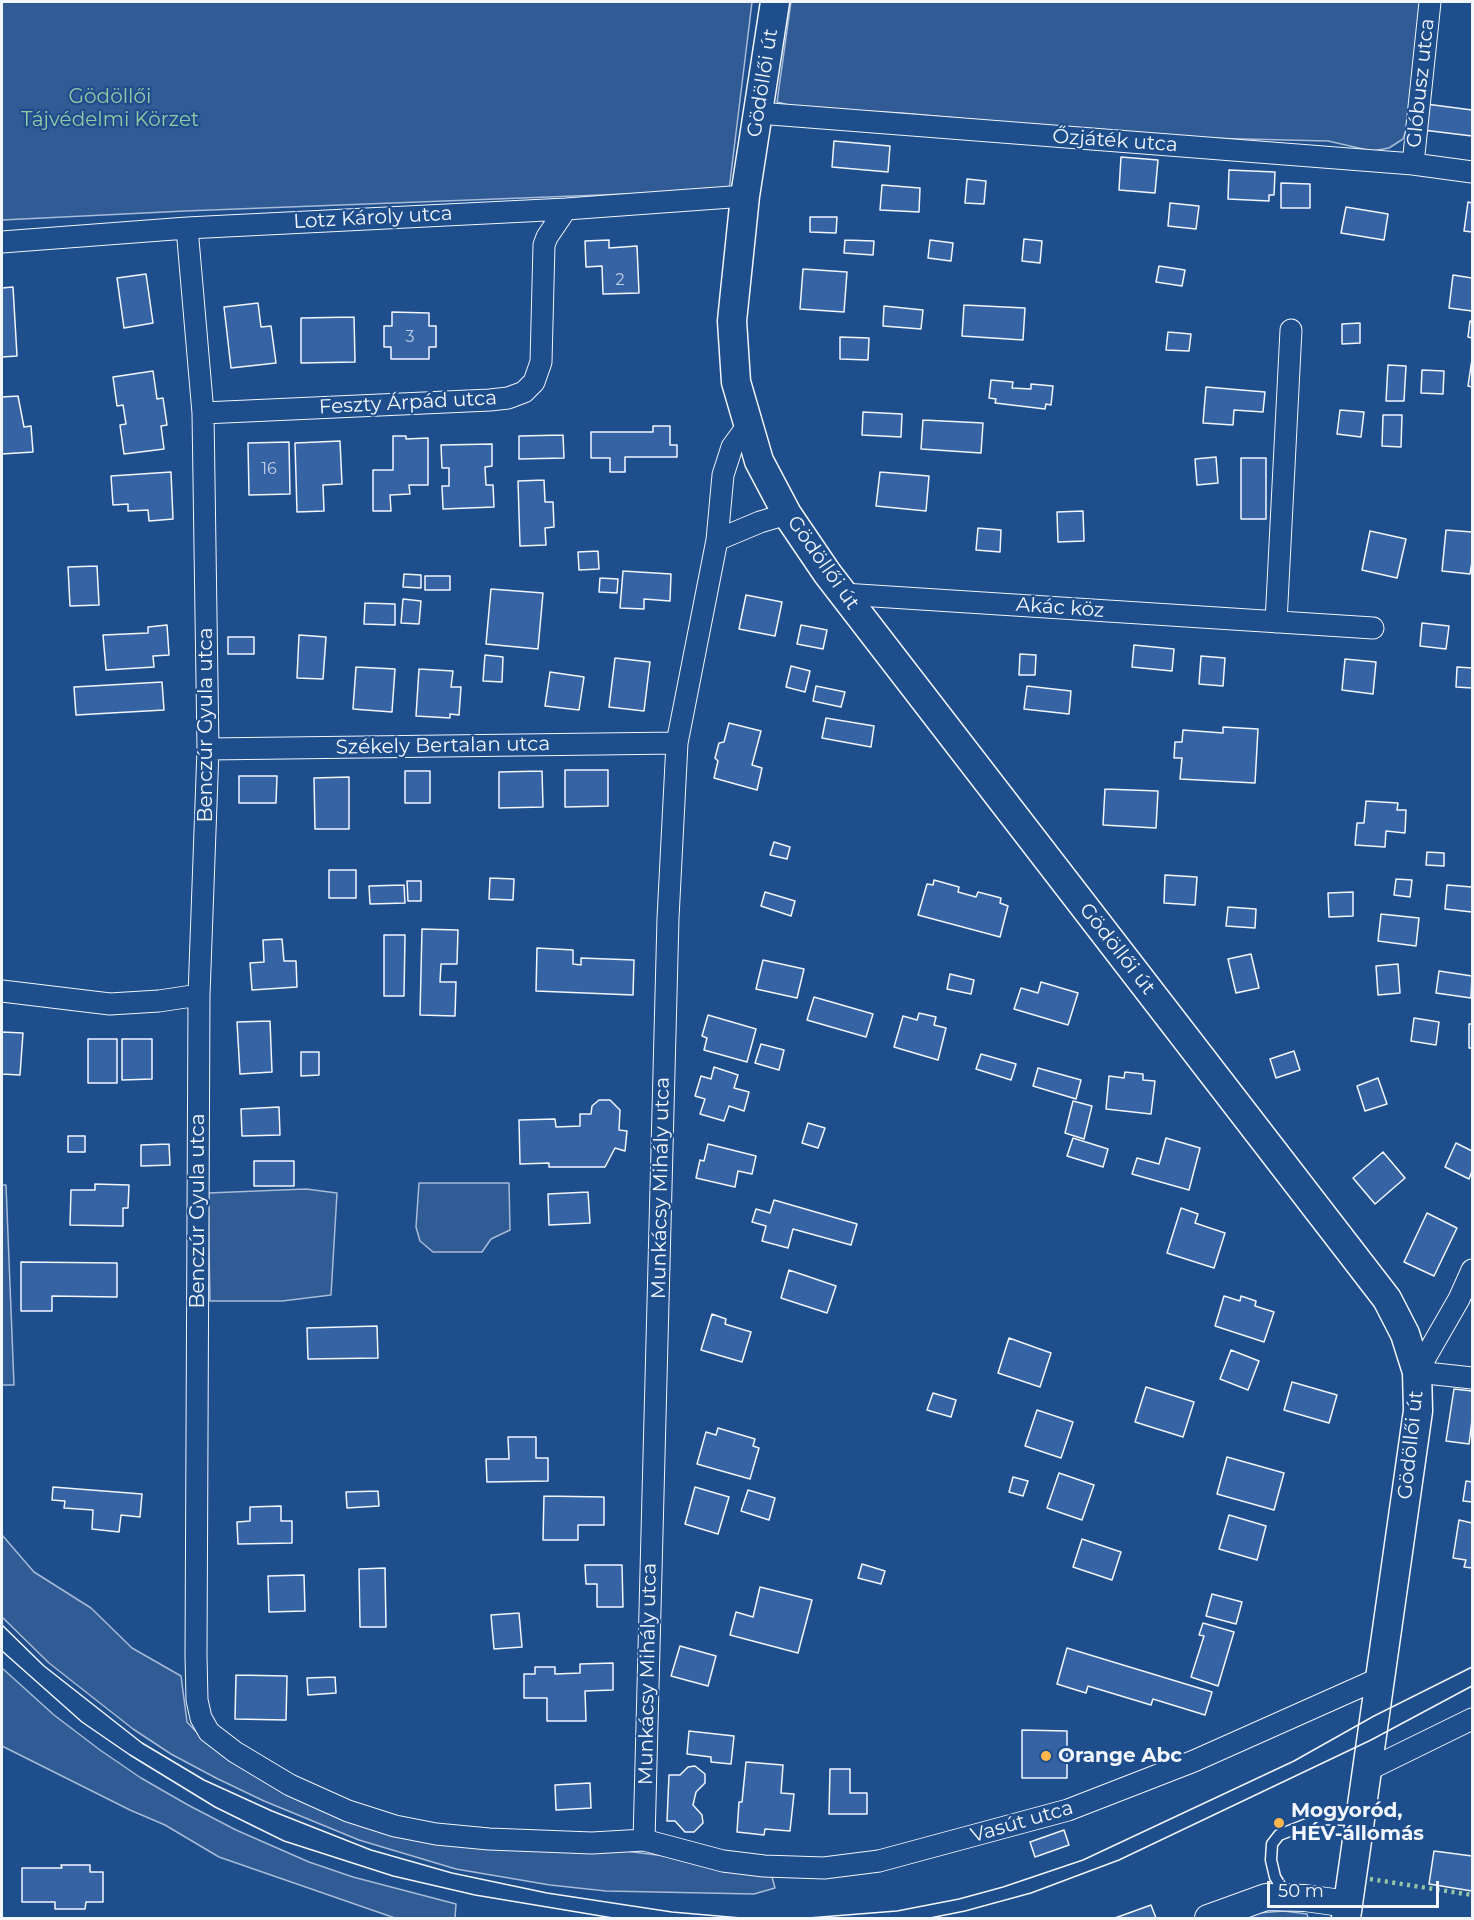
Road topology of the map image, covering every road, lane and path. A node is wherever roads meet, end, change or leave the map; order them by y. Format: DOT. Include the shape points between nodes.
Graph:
graph roads {
  1 [pos="775,2"];
  2 [pos="1430,2"];
  3 [pos="758,113"];
  4 [pos="1413,164"];
  5 [pos="1473,172"];
  6 [pos="745,196"];
  7 [pos="566,209"];
  8 [pos="187,228"];
  9 [pos="2,242"];
  10 [pos="1291,330"];
  11 [pos="203,413"];
  12 [pos="748,425"];
  13 [pos="787,514"];
  14 [pos="717,540"];
  15 [pos="843,594"];
  16 [pos="1276,622"];
  17 [pos="1373,628"];
  18 [pos="677,743"];
  19 [pos="208,749"];
  20 [pos="2,991"];
  21 [pos="199,995"];
  22 [pos="1473,1270"];
  23 [pos="1417,1372"];
  24 [pos="1473,1378"];
  25 [pos="1380,1678"];
  26 [pos="1473,1719"];
  27 [pos="1366,1771"];
  28 [pos="1359,1820"];
  29 [pos="644,1840"];
  30 [pos="1287,1896"];
  31 [pos="1347,1911"];
  32 [pos="1208,1918"];
  1 -- 3 [label="main road, Gödöllői út"];
  2 -- 4 [label="street, Glóbusz utca"];
  3 -- 4 [label="street, Őzjáték utca"];
  3 -- 6 [label="main road, Gödöllői út"];
  4 -- 5 [label="street, Őzjáték utca"];
  6 -- 7 [label="street, Lotz Károly utca"];
  6 -- 12 [label="main road, Gödöllői út" via="732,321 736,382"];
  7 -- 8 [label="street, Lotz Károly utca"];
  7 -- 11 [label="street, Feszty Árpád utca" via="544,245 541,362 534,382 524,392 490,400"];
  8 -- 9 [label="street, Lotz Károly utca"];
  8 -- 11 [label="street, Benczúr Gyula utca"];
  10 -- 16 [label="street"];
  11 -- 19 [label="street, Benczúr Gyula utca"];
  12 -- 13 [label="main road, Gödöllői út" via="759,461"];
  12 -- 14 [label="street, Munkácsy Mihály utca" via="732,447 723,476"];
  13 -- 14 [label="street"];
  13 -- 15 [label="main road, Gödöllői út"];
  14 -- 18 [label="street, Munkácsy Mihály utca"];
  15 -- 16 [label="street, Akác köz"];
  15 -- 23 [label="main road, Gödöllői út" via="1387,1299 1405,1334"];
  16 -- 17 [label="street, Akác köz"];
  18 -- 19 [label="street, Székely Bertalan utca"];
  18 -- 29 [label="street, Munkácsy Mihály utca" via="668,918"];
  19 -- 21 [label="street, Benczúr Gyula utca"];
  20 -- 21 [label="street" via="110,1004"];
  21 -- 29 [label="street, Benczúr Gyula utca" via="196,1656 201,1718 221,1743 290,1785 394,1826 489,1839 592,1843"];
  22 -- 23 [label="street"];
  23 -- 24 [label="street"];
  23 -- 25 [label="main road, Gödöllői út" via="1418,1411"];
  25 -- 27 [label="main road, Gödöllői út"];
  25 -- 29 [label="street, Vasút utca" via="1194,1761 1068,1810 879,1861 824,1868 764,1866 723,1861"];
  26 -- 27 [label="street"];
  27 -- 28 [label="main road, Gödöllői út"];
  28 -- 30 [label="lane" via="1320,1820 1278,1834 1272,1844 1271,1860 1275,1877"];
  28 -- 31 [label="main road, Gödöllői út"];
  30 -- 31 [label="street"];
  30 -- 32 [label="street" via="1259,1899"];
}
